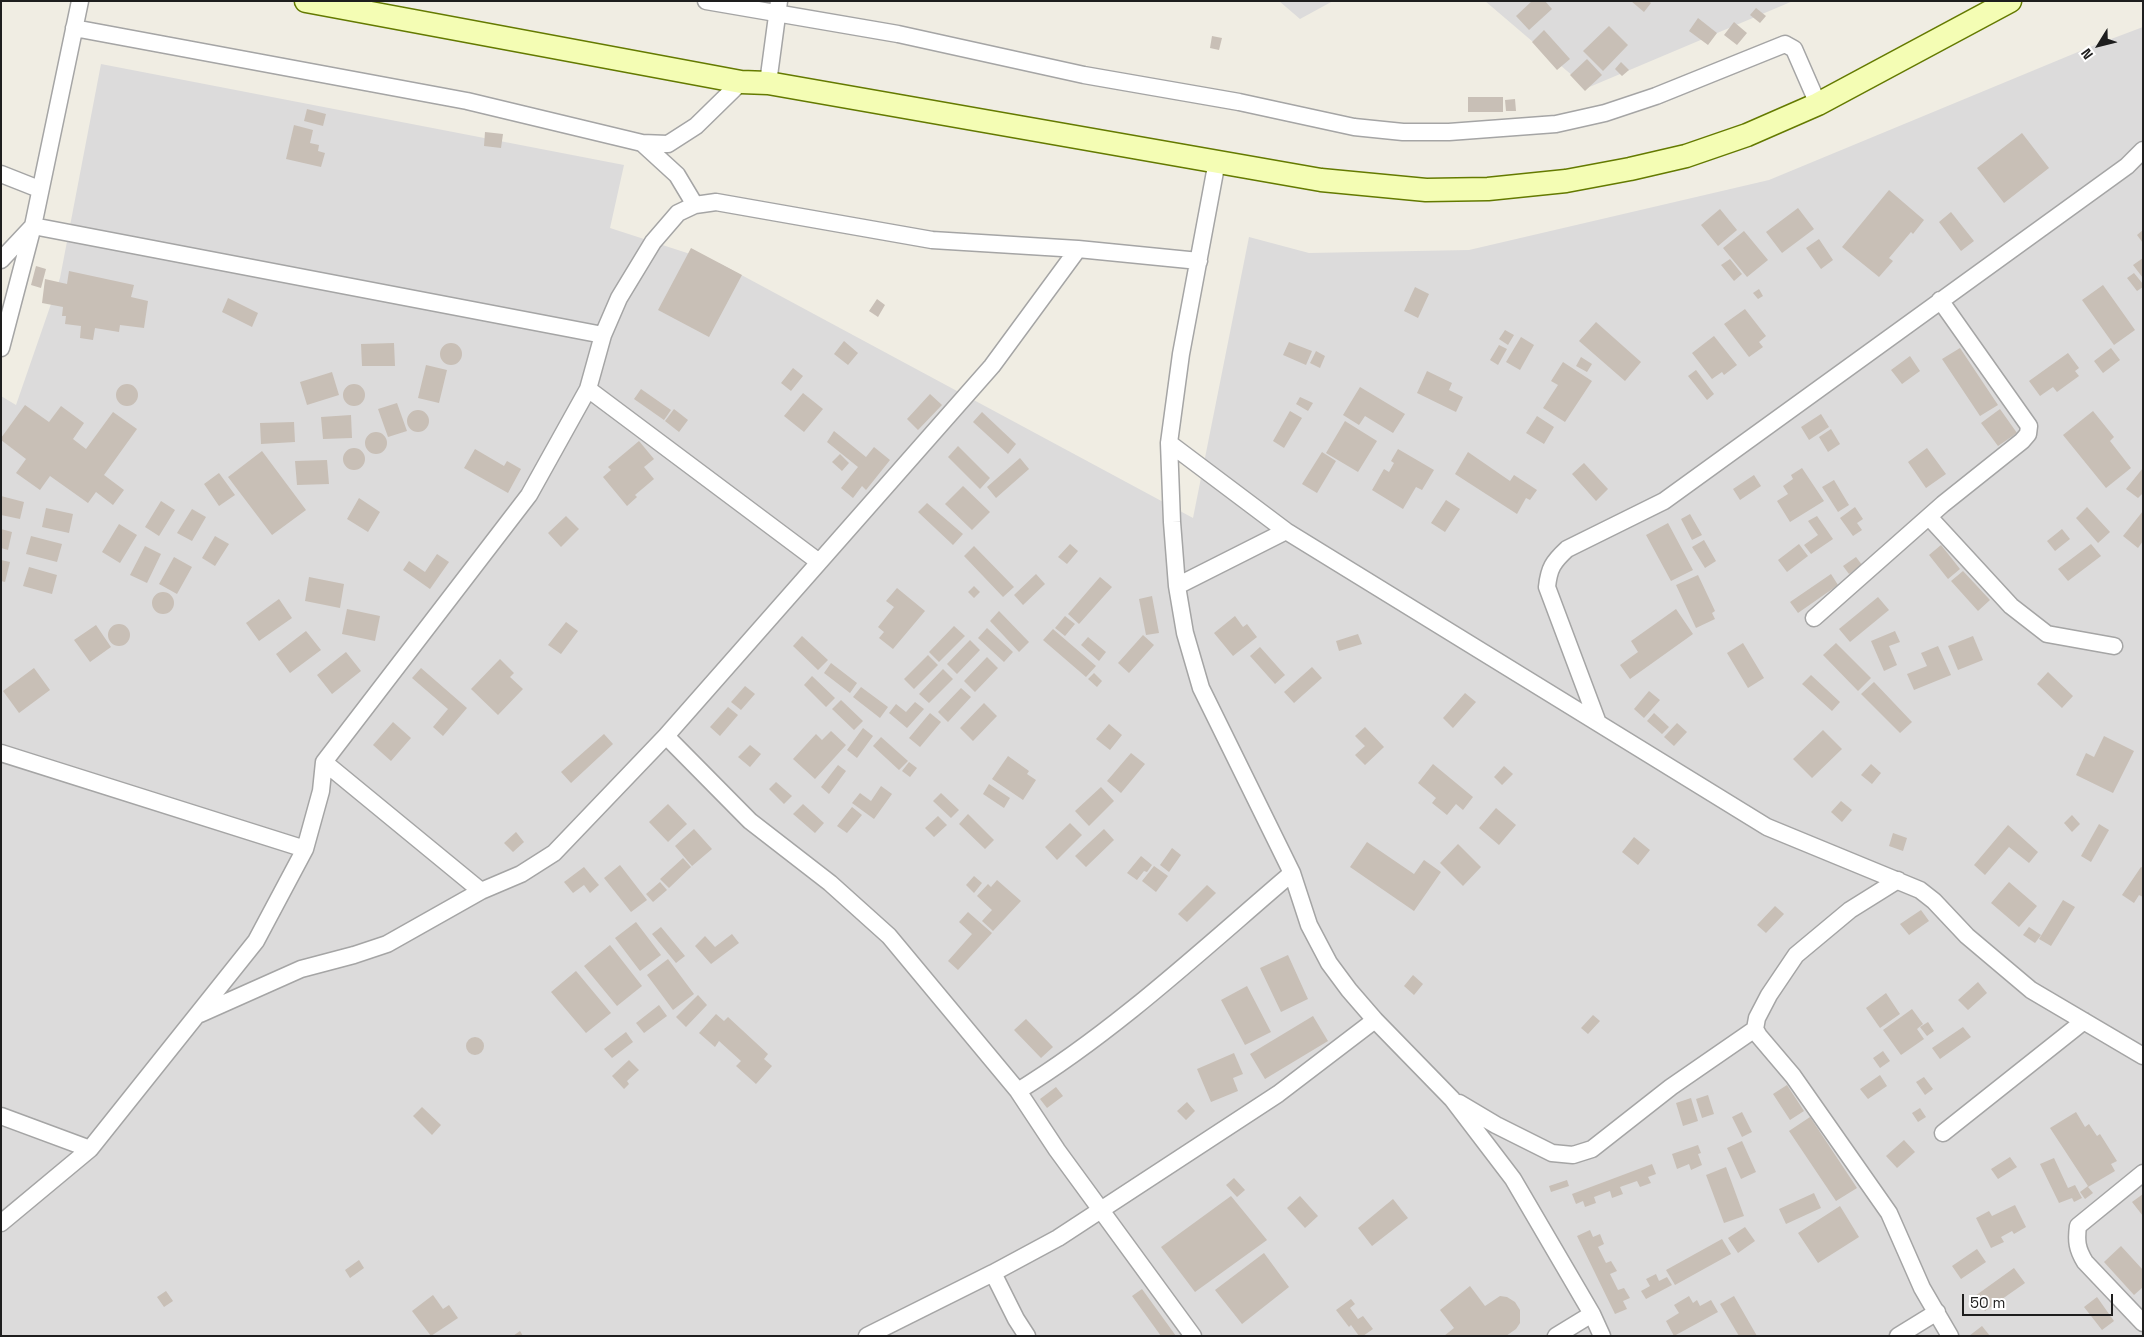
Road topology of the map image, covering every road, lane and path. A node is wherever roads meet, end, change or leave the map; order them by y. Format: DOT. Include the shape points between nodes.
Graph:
graph roads {
  1 [pos="80,1"];
  2 [pos="306,1"];
  3 [pos="706,1"];
  4 [pos="2010,1"];
  5 [pos="778,7"];
  6 [pos="74,28"];
  7 [pos="741,82"];
  8 [pos="768,83"];
  9 [pos="1818,104"];
  10 [pos="642,143"];
  11 [pos="2143,150"];
  12 [pos="1217,161"];
  13 [pos="1,174"];
  14 [pos="39,188"];
  15 [pos="695,205"];
  16 [pos="33,226"];
  17 [pos="1078,250"];
  18 [pos="1,260"];
  19 [pos="1199,261"];
  20 [pos="1940,300"];
  21 [pos="603,334"];
  22 [pos="1,348"];
  23 [pos="588,389"];
  24 [pos="1169,443"];
  25 [pos="1929,517"];
  26 [pos="1286,532"];
  27 [pos="819,562"];
  28 [pos="1177,586"];
  29 [pos="1814,618"];
  30 [pos="2114,646"];
  31 [pos="1598,723"];
  32 [pos="666,736"];
  33 [pos="1,753"];
  34 [pos="324,762"];
  35 [pos="305,849"];
  36 [pos="1292,873"];
  37 [pos="1898,880"];
  38 [pos="481,892"];
  39 [pos="198,1015"];
  40 [pos="1375,1020"];
  41 [pos="2084,1021"];
  42 [pos="1756,1029"];
  43 [pos="2143,1056"];
  44 [pos="1018,1090"];
  45 [pos="1452,1099"];
  46 [pos="1,1116"];
  47 [pos="1943,1133"];
  48 [pos="90,1149"];
  49 [pos="2143,1173"];
  50 [pos="1101,1211"];
  51 [pos="1,1223"];
  52 [pos="994,1273"];
  53 [pos="1937,1312"];
  54 [pos="1592,1314"];
  55 [pos="2143,1323"];
  56 [pos="867,1336"];
  57 [pos="1027,1336"];
  58 [pos="1193,1336"];
  59 [pos="1556,1336"];
  60 [pos="1602,1336"];
  61 [pos="1898,1336"];
  62 [pos="1950,1336"];
  1 -- 6 [label="street"];
  2 -- 7 [label="main road"];
  3 -- 5 [label="street"];
  4 -- 9 [label="main road"];
  5 -- 8 [label="street"];
  5 -- 9 [label="street" via="1084,75 1239,102 1354,127 1403,132 1556,124 1605,113 1785,44 1794,49"];
  6 -- 10 [label="street" via="466,101"];
  6 -- 14 [label="street"];
  7 -- 8 [label="main road"];
  7 -- 10 [label="street" via="696,126 675,140 668,144"];
  8 -- 12 [label="main road"];
  9 -- 12 [label="main road" via="1747,135 1686,156 1566,181 1488,189 1426,190 1367,186"];
  10 -- 15 [label="street" via="677,176"];
  11 -- 20 [label="street" via="2127,166"];
  12 -- 19 [label="street"];
  13 -- 14 [label="street"];
  14 -- 16 [label="street"];
  15 -- 17 [label="street" via="716,202 932,240"];
  15 -- 21 [label="street" via="678,213 653,242 619,298"];
  16 -- 18 [label="street"];
  16 -- 21 [label="street"];
  16 -- 22 [label="street"];
  17 -- 19 [label="street"];
  17 -- 27 [label="street" via="992,366"];
  19 -- 24 [label="street" via="1181,354"];
  20 -- 25 [label="street" via="2028,426 2028,434"];
  20 -- 31 [label="street" via="1664,501 1568,549 1554,561 1547,587"];
  21 -- 23 [label="street"];
  23 -- 27 [label="street"];
  23 -- 34 [label="street" via="529,495"];
  24 -- 26 [label="street"];
  24 -- 28 [label="street"];
  25 -- 29 [label="street"];
  25 -- 30 [label="street" via="2011,606 2046,634"];
  26 -- 28 [label="street"];
  26 -- 31 [label="street"];
  27 -- 32 [label="street"];
  28 -- 36 [label="street" via="1185,633 1201,688"];
  31 -- 37 [label="street" via="1767,827"];
  32 -- 38 [label="street" via="554,853 521,874"];
  32 -- 44 [label="street" via="750,821 830,883 889,936"];
  33 -- 35 [label="street"];
  34 -- 35 [label="street" via="321,790"];
  34 -- 38 [label="street"];
  35 -- 39 [label="street" via="256,941"];
  36 -- 40 [label="street" via="1309,926 1329,963"];
  36 -- 44 [label="street" via="1140,1002 1046,1073"];
  37 -- 41 [label="street" via="1934,901 1967,936 2032,990"];
  37 -- 42 [label="street" via="1850,910 1796,955 1765,1002 1757,1018"];
  38 -- 39 [label="street" via="387,944 301,969"];
  39 -- 48 [label="street"];
  40 -- 45 [label="street"];
  40 -- 50 [label="street" via="1278,1094"];
  41 -- 43 [label="street"];
  41 -- 47 [label="street"];
  42 -- 45 [label="street" via="1671,1086 1592,1149 1573,1155 1552,1153"];
  42 -- 53 [label="street" via="1889,1213 1922,1288"];
  44 -- 50 [label="street"];
  45 -- 54 [label="street" via="1513,1179"];
  46 -- 48 [label="street"];
  48 -- 51 [label="street"];
  49 -- 55 [label="street" via="2078,1226 2076,1239 2085,1262"];
  50 -- 52 [label="street"];
  50 -- 58 [label="street"];
  52 -- 56 [label="street"];
  52 -- 57 [label="street"];
  53 -- 61 [label="street"];
  53 -- 62 [label="street"];
  54 -- 59 [label="street"];
  54 -- 60 [label="street"];
}
